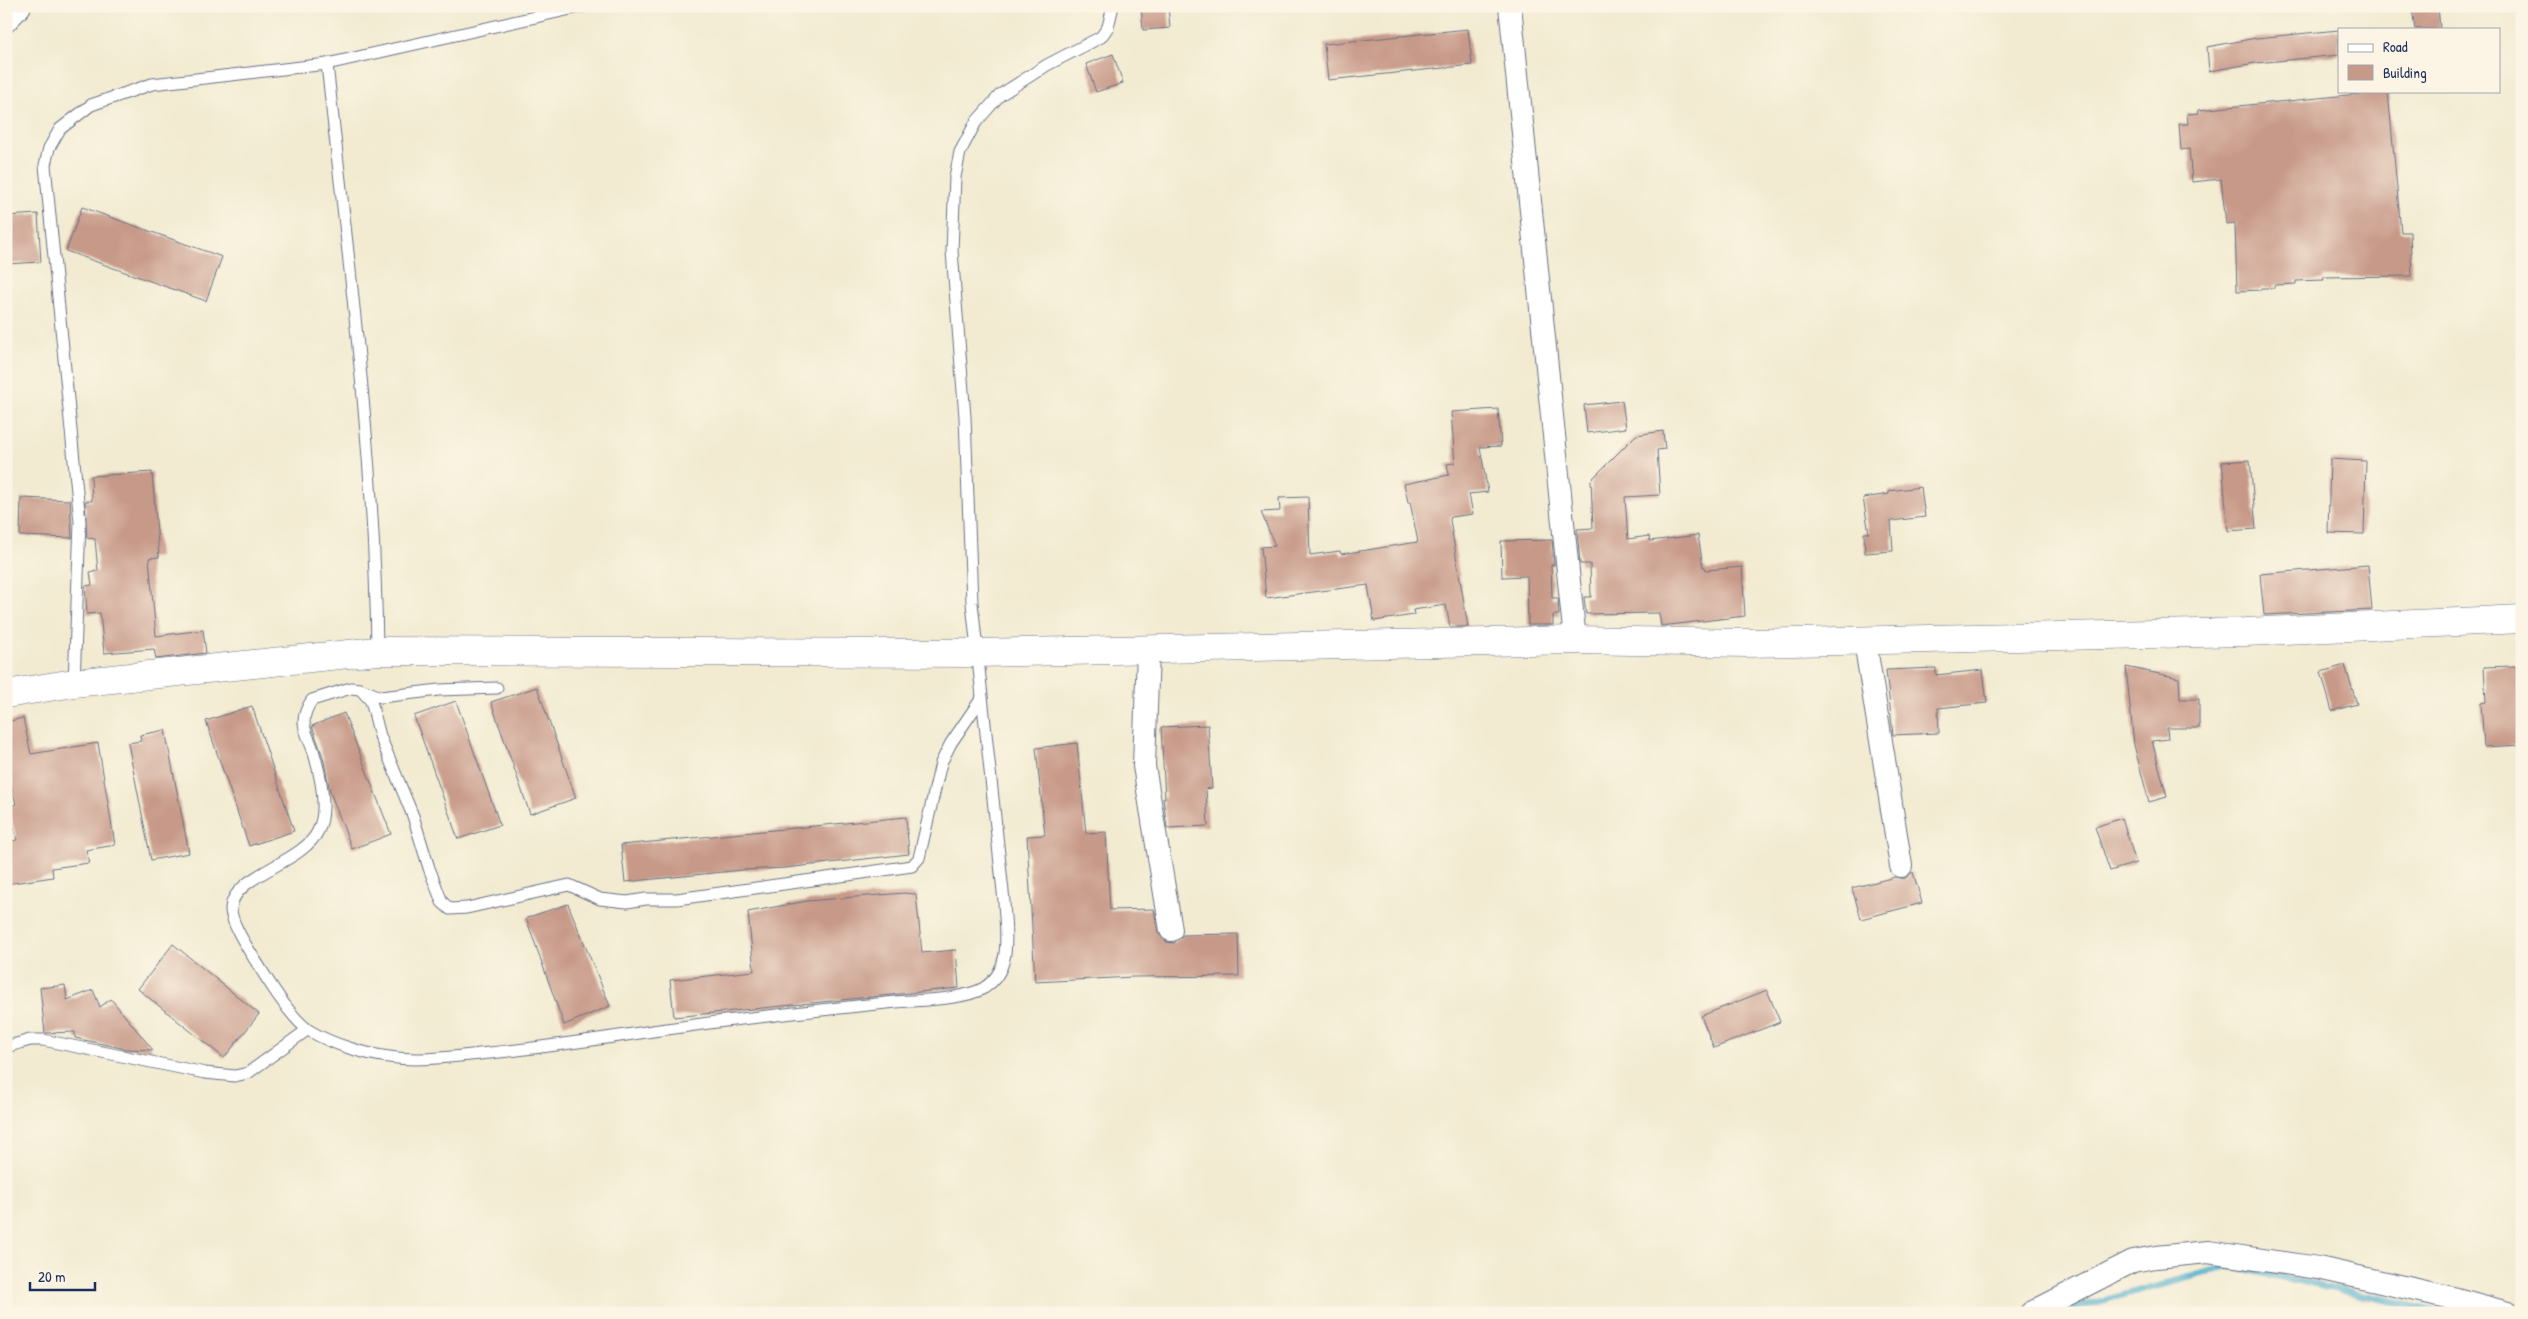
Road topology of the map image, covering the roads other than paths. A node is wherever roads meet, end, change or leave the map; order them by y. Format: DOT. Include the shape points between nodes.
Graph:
graph roads {
  1 [pos="20,6"];
  2 [pos="584,6"];
  3 [pos="1113,6"];
  4 [pos="1510,6"];
  5 [pos="6,21"];
  6 [pos="327,64"];
  7 [pos="2522,619"];
  8 [pos="1575,640"];
  9 [pos="1865,641"];
  10 [pos="377,651"];
  11 [pos="1148,651"];
  12 [pos="976,653"];
  13 [pos="74,683"];
  14 [pos="497,688"];
  15 [pos="360,689"];
  16 [pos="6,694"];
  17 [pos="981,699"];
  18 [pos="1900,866"];
  19 [pos="1171,930"];
  20 [pos="307,1030"];
  21 [pos="6,1046"];
  22 [pos="2031,1313"];
  23 [pos="2508,1313"];
  1 -- 5 [label="street"];
  2 -- 6 [label="lane"];
  3 -- 12 [label="lane" via="1108,27 1101,38 1000,95 976,122 960,152 955,177 952,251 965,417"];
  4 -- 8 [label="street"];
  6 -- 10 [label="lane" via="371,476"];
  6 -- 13 [label="lane" via="152,84 91,105 60,129 49,148 45,165 80,522"];
  7 -- 9 [label="street" via="2245,632"];
  8 -- 9 [label="street"];
  8 -- 11 [label="street"];
  9 -- 18 [label="street"];
  10 -- 12 [label="street"];
  10 -- 13 [label="street"];
  11 -- 12 [label="street"];
  11 -- 19 [label="street" via="1144,766"];
  12 -- 17 [label="lane"];
  13 -- 16 [label="street"];
  14 -- 15 [label="lane" via="381,697"];
  15 -- 17 [label="lane" via="371,701 380,736 413,816 442,902 456,910 569,885 600,899 627,902 676,899 912,866 919,858 941,763"];
  15 -- 20 [label="lane" via="312,700 306,710 304,728 314,752 322,800 323,816 318,832 296,855 243,887 232,902 231,909 238,928 264,975"];
  17 -- 20 [label="lane" via="1004,901 1006,948 997,976 981,990 942,998 726,1021 551,1047 448,1057 388,1057 362,1051"];
  20 -- 21 [label="lane" via="248,1073 235,1076 205,1073 43,1040"];
  22 -- 23 [label="street" via="2133,1261 2208,1252 2328,1270"];
}
